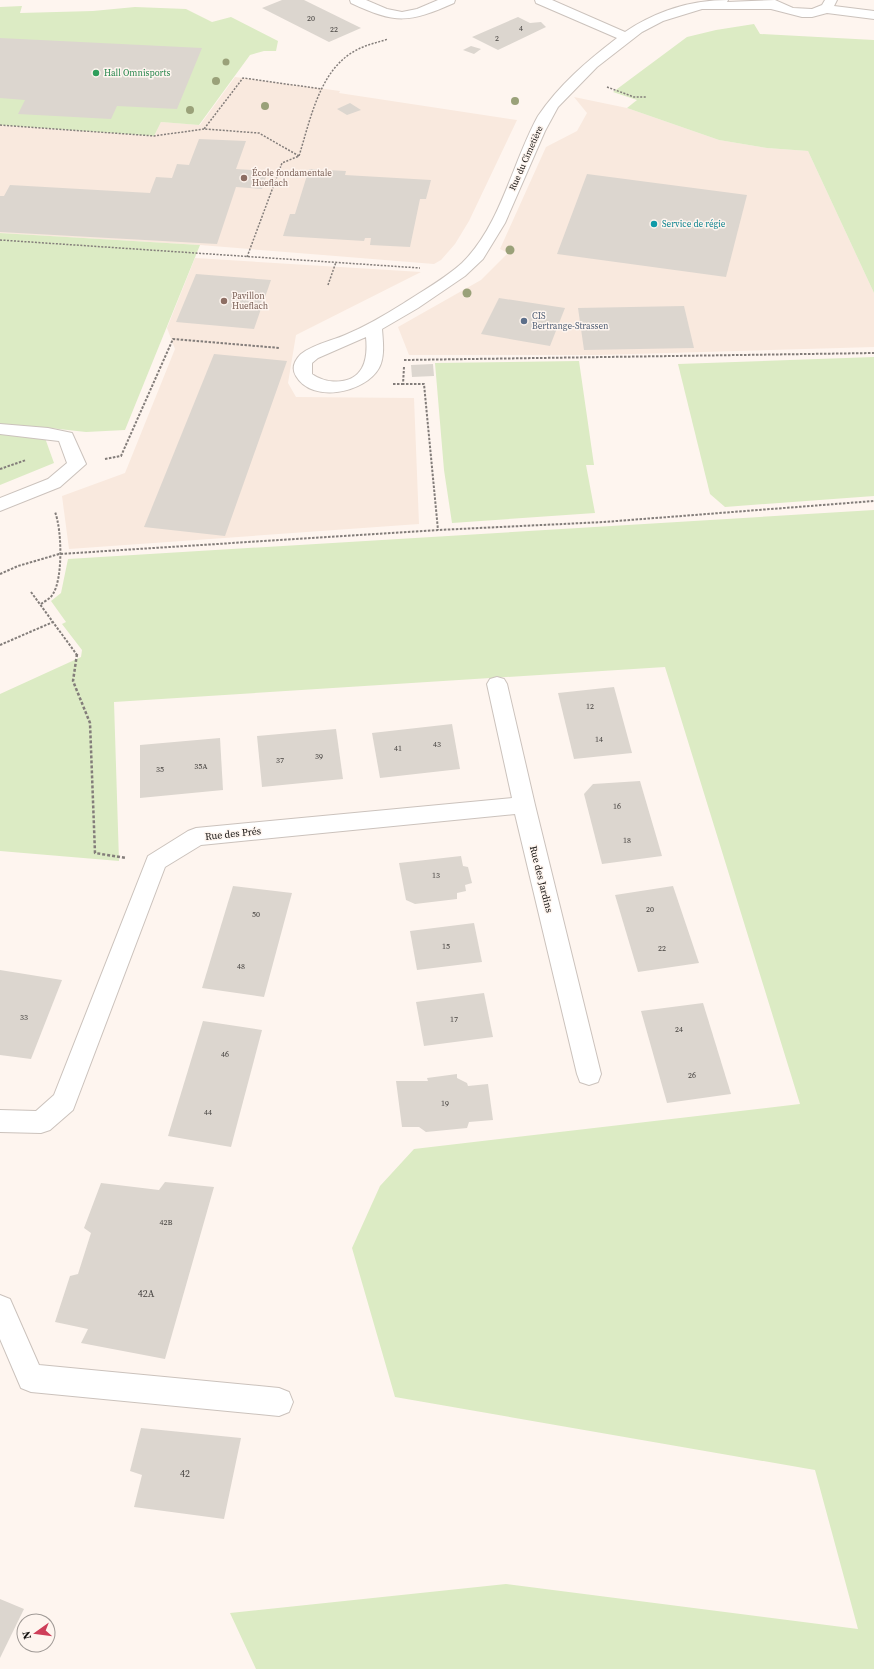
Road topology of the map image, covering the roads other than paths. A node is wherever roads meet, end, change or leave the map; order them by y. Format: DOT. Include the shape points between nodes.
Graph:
graph roads {
  1 [pos="356,0"];
  2 [pos="449,0"];
  3 [pos="541,0"];
  4 [pos="722,0"];
  5 [pos="835,0"];
  6 [pos="770,3"];
  7 [pos="828,4"];
  8 [pos="695,6"];
  9 [pos="874,8"];
  10 [pos="874,15"];
  11 [pos="626,37"];
  12 [pos="374,328"];
  13 [pos="0,429"];
  14 [pos="0,505"];
  15 [pos="497,684"];
  16 [pos="524,805"];
  17 [pos="589,1074"];
  18 [pos="0,1121"];
  19 [pos="0,1308"];
  20 [pos="279,1402"];
  1 -- 2 [label="street" via="387,14 408,16"];
  3 -- 11 [label="street"];
  4 -- 8 [label="street, Rue du Cimetière"];
  5 -- 9 [label="street"];
  6 -- 7 [label="street, Rue du Cimetière" via="779,9 798,13 808,13"];
  6 -- 8 [label="street, Rue du Cimetière"];
  7 -- 10 [label="street, Rue du Cimetière"];
  8 -- 11 [label="street, Rue du Cimetière" via="651,22"];
  11 -- 12 [label="street, Rue du Cimetière" via="559,96 545,116 498,222 469,266"];
  12 -- 12 [label="street, Rue du Cimetière" via="376,350 371,368 363,378 348,385 331,387 315,384 305,378 302,370 304,361 317,351"];
  13 -- 14 [label="street" via="66,437 77,464 54,483"];
  15 -- 16 [label="street, Rue des Jardins"];
  16 -- 17 [label="street, Rue des Jardins"];
  16 -- 18 [label="street, Rue des Prés" via="196,837 156,862 64,1102 41,1122"];
  19 -- 20 [label="street" via="31,1378"];
}
